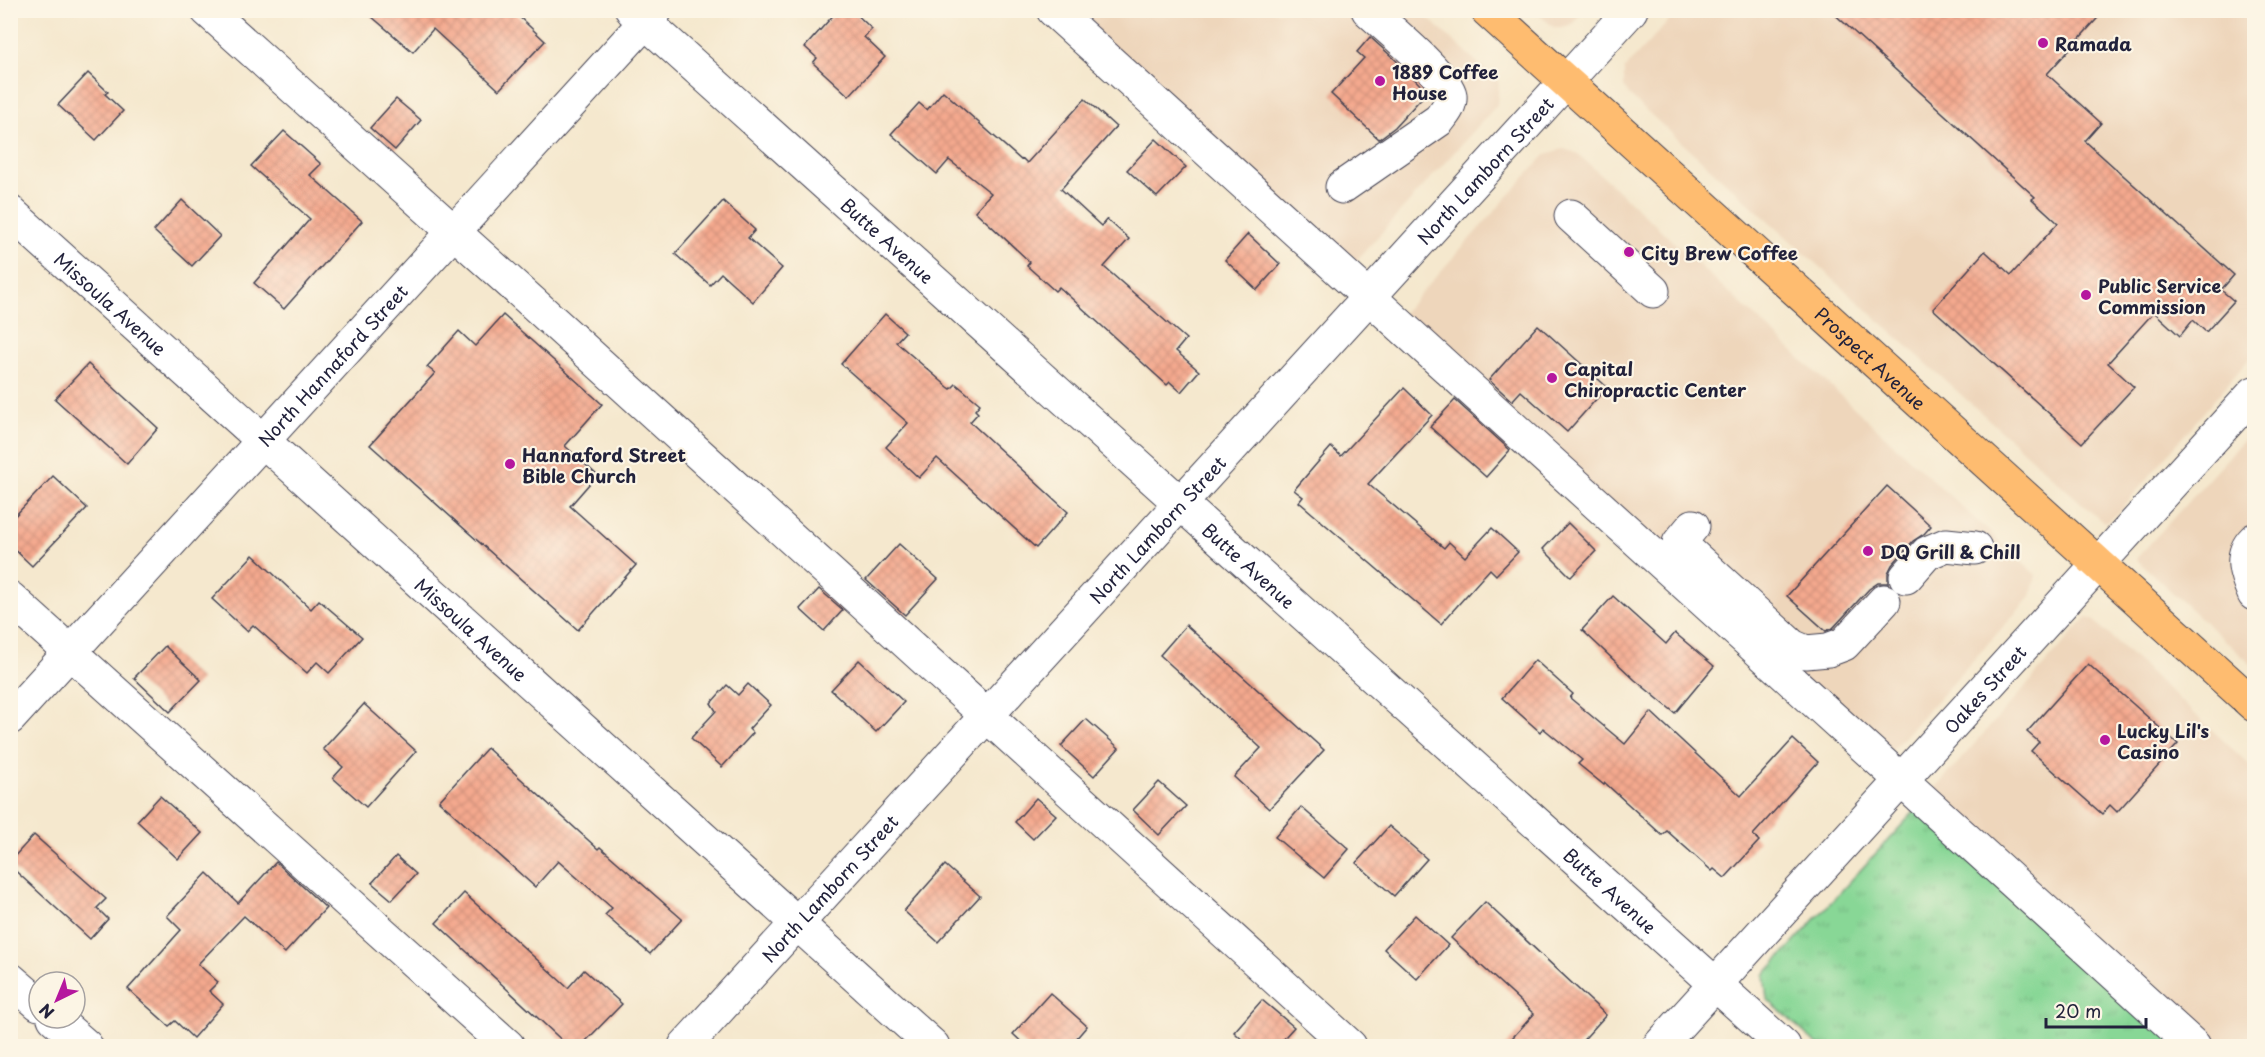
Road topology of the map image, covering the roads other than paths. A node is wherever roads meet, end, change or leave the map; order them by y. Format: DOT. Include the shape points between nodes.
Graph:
graph roads {
  1 [pos="207,10"];
  2 [pos="1053,10"];
  3 [pos="1368,10"];
  4 [pos="1487,10"];
  5 [pos="1631,10"];
  6 [pos="644,14"];
  7 [pos="1566,81"];
  8 [pos="1342,188"];
  9 [pos="10,212"];
  10 [pos="1571,216"];
  11 [pos="453,232"];
  12 [pos="1653,291"];
  13 [pos="1368,297"];
  14 [pos="2254,393"];
  15 [pos="263,441"];
  16 [pos="1181,502"];
  17 [pos="1693,526"];
  18 [pos="2254,540"];
  19 [pos="1975,548"];
  20 [pos="2099,564"];
  21 [pos="1906,577"];
  22 [pos="2254,594"];
  23 [pos="10,598"];
  24 [pos="1884,601"];
  25 [pos="70,652"];
  26 [pos="2254,705"];
  27 [pos="986,716"];
  28 [pos="10,718"];
  29 [pos="1901,780"];
  30 [pos="797,922"];
  31 [pos="10,979"];
  32 [pos="1716,984"];
  33 [pos="27,994"];
  34 [pos="67,1030"];
  35 [pos="86,1047"];
  36 [pos="508,1047"];
  37 [pos="685,1047"];
  38 [pos="933,1047"];
  39 [pos="1350,1047"];
  40 [pos="1659,1047"];
  41 [pos="1784,1047"];
  42 [pos="2194,1047"];
  1 -- 11 [label="street"];
  2 -- 13 [label="street"];
  3 -- 8 [label="street" via="1441,78 1450,94 1449,107 1439,120"];
  4 -- 7 [label="highway, Prospect Avenue"];
  5 -- 7 [label="street, North Lamborn Street"];
  6 -- 11 [label="street, North Hannaford Street"];
  6 -- 16 [label="street, Butte Avenue"];
  7 -- 13 [label="street, North Lamborn Street"];
  7 -- 20 [label="highway, Prospect Avenue"];
  9 -- 15 [label="street, Missoula Avenue"];
  10 -- 12 [label="street"];
  11 -- 15 [label="street, North Hannaford Street"];
  11 -- 27 [label="street"];
  13 -- 16 [label="street, North Lamborn Street"];
  13 -- 29 [label="street"];
  14 -- 20 [label="street, Oakes Street"];
  15 -- 25 [label="street, North Hannaford Street"];
  15 -- 30 [label="street, Missoula Avenue"];
  16 -- 27 [label="street, North Lamborn Street"];
  16 -- 32 [label="street, Butte Avenue"];
  17 -- 24 [label="street" via="1679,543 1792,646 1806,652 1844,644"];
  18 -- 22 [label="street" via="2244,560"];
  19 -- 21 [label="street" via="1946,545 1928,553"];
  20 -- 26 [label="highway, Prospect Avenue"];
  20 -- 29 [label="street, Oakes Street"];
  23 -- 25 [label="street"];
  25 -- 28 [label="street, North Hannaford Street"];
  25 -- 36 [label="street"];
  27 -- 30 [label="street, North Lamborn Street"];
  27 -- 39 [label="street"];
  29 -- 32 [label="street, Oakes Street"];
  29 -- 42 [label="street"];
  30 -- 37 [label="street, North Lamborn Street"];
  30 -- 38 [label="street, Missoula Avenue"];
  31 -- 33 [label="street"];
  32 -- 40 [label="street, Oakes Street"];
  32 -- 41 [label="street, Butte Avenue"];
  34 -- 35 [label="street"];
}
